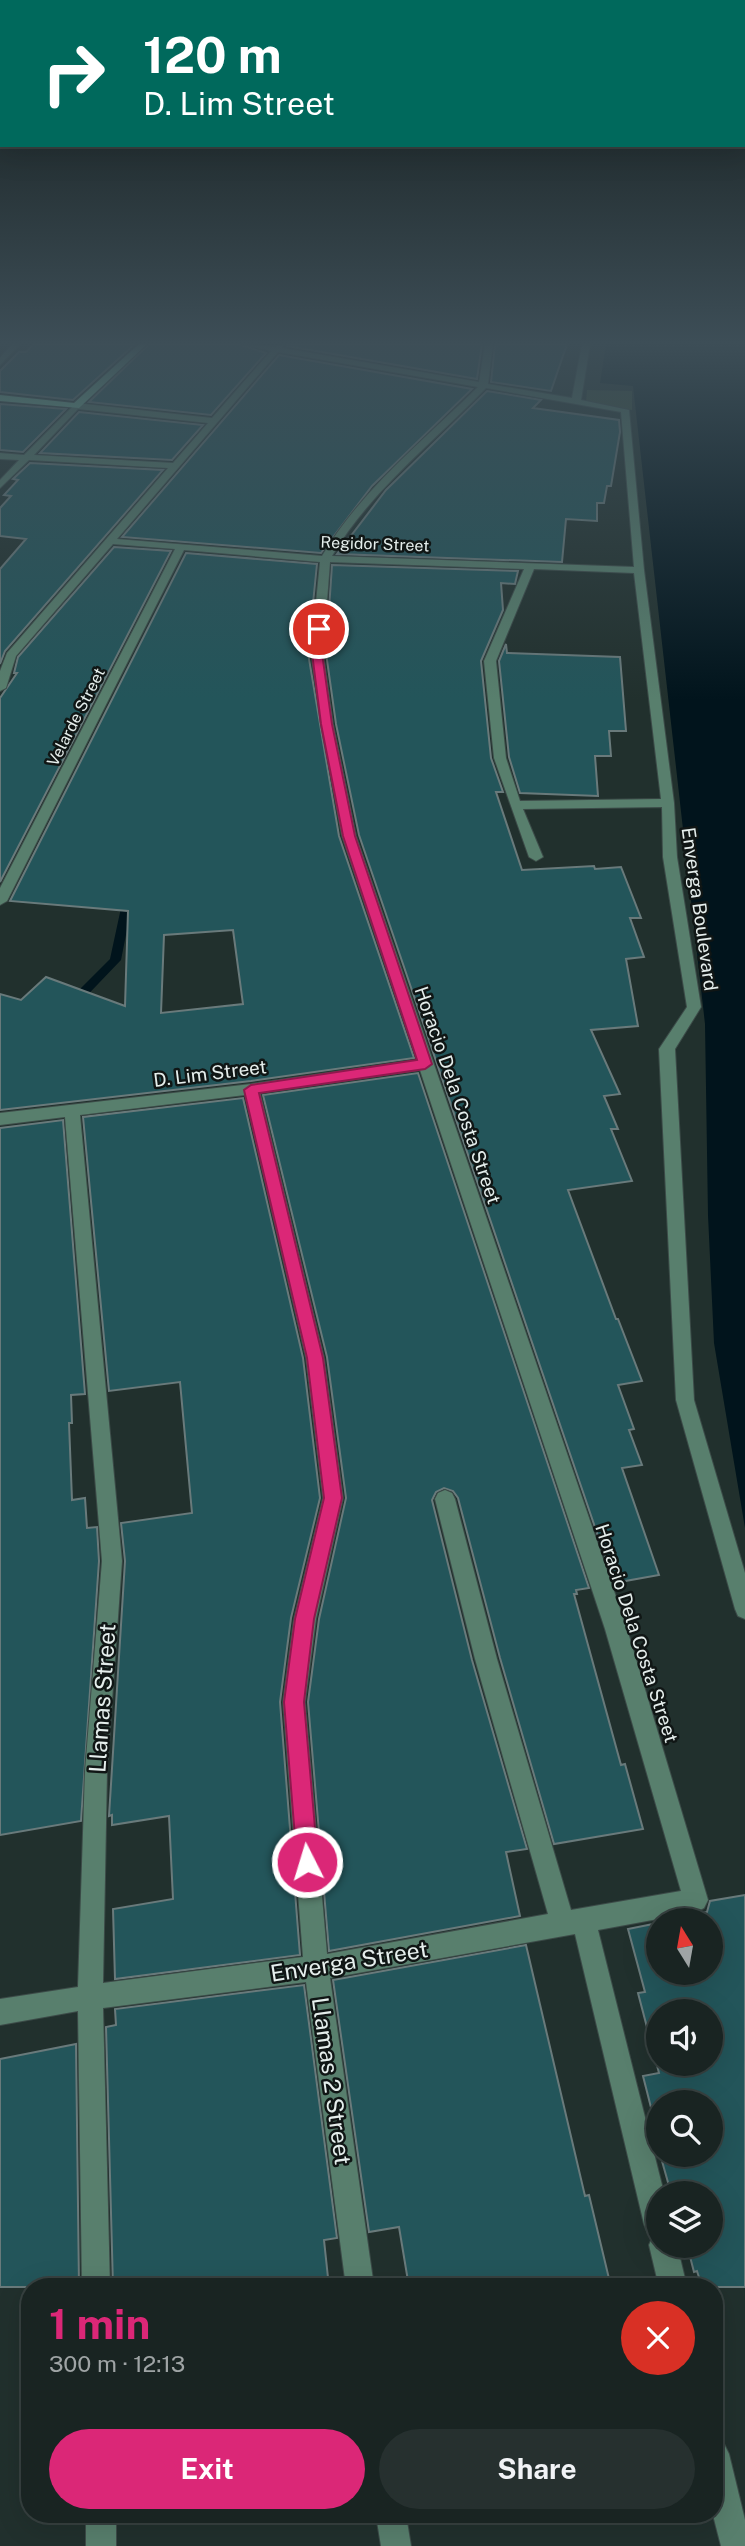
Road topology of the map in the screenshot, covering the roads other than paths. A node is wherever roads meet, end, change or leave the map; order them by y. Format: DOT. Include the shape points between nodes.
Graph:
graph roads {
  1 [pos="21,463"];
  2 [pos="114,463"];
  3 [pos="176,463"];
  4 [pos="406,463"];
  5 [pos="630,463"];
  6 [pos="173,466"];
  7 [pos="0,485"];
  8 [pos="109,541"];
  9 [pos="181,547"];
  10 [pos="325,559"];
  11 [pos="531,565"];
  12 [pos="639,570"];
  13 [pos="5,655"];
  14 [pos="0,688"];
  15 [pos="668,803"];
  16 [pos="515,805"];
  17 [pos="536,857"];
  18 [pos="0,901"];
  19 [pos="425,1064"];
  20 [pos="251,1090"];
  21 [pos="72,1111"];
  22 [pos="0,1119"];
  23 [pos="446,1499"];
  24 [pos="745,1609"];
  25 [pos="696,1900"];
  26 [pos="574,1923"];
  27 [pos="316,1968"];
  28 [pos="90,1997"];
  29 [pos="0,2012"];
  30 [pos="646,2181"];
  31 [pos="666,2258"];
  32 [pos="96,2278"];
  33 [pos="359,2278"];
  34 [pos="671,2278"];
  35 [pos="723,2492"];
  36 [pos="101,2523"];
  37 [pos="392,2523"];
  38 [pos="102,2546"];
  39 [pos="396,2546"];
  40 [pos="736,2546"];
  1 -- 7 [label="street"];
  2 -- 6 [label="street"];
  3 -- 6 [label="street"];
  4 -- 10 [label="street, Horacio Dela Costa Street" via="341,532"];
  5 -- 12 [label="street, Enverga Boulevard"];
  6 -- 8 [label="street"];
  8 -- 9 [label="street, Regidor Street"];
  8 -- 13 [label="street"];
  9 -- 10 [label="street, Regidor Street"];
  9 -- 18 [label="street, Velarde Street"];
  10 -- 11 [label="street, Regidor Street"];
  10 -- 19 [label="street, Horacio Dela Costa Street" via="317,653 349,836"];
  11 -- 12 [label="street, Regidor Street"];
  11 -- 16 [label="street" via="490,661 500,758"];
  12 -- 15 [label="street, Enverga Boulevard"];
  13 -- 14 [label="street"];
  15 -- 16 [label="street"];
  15 -- 24 [label="street, Enverga Boulevard" via="670,857 694,1007 667,1049 685,1400"];
  16 -- 17 [label="street"];
  19 -- 20 [label="street, D. Lim Street"];
  19 -- 25 [label="street, Horacio Dela Costa Street" via="616,1629"];
  20 -- 21 [label="street, D. Lim Street"];
  20 -- 27 [label="street, Llamas 2 Street" via="315,1358 333,1498 305,1619 294,1702"];
  21 -- 22 [label="street, D. Lim Street"];
  21 -- 28 [label="street, Llamas Street" via="112,1561 96,1771"];
  23 -- 26 [label="street" via="486,1659"];
  25 -- 26 [label="street, Enverga Street"];
  26 -- 27 [label="street, Enverga Street"];
  26 -- 30 [label="street"];
  27 -- 28 [label="street, Enverga Street"];
  27 -- 33 [label="street, Llamas 2 Street"];
  28 -- 29 [label="street, Enverga Street"];
  28 -- 32 [label="street, Llamas Street"];
  31 -- 34 [label="street"];
  35 -- 40 [label="street"];
  36 -- 38 [label="street"];
  37 -- 39 [label="street"];
}
